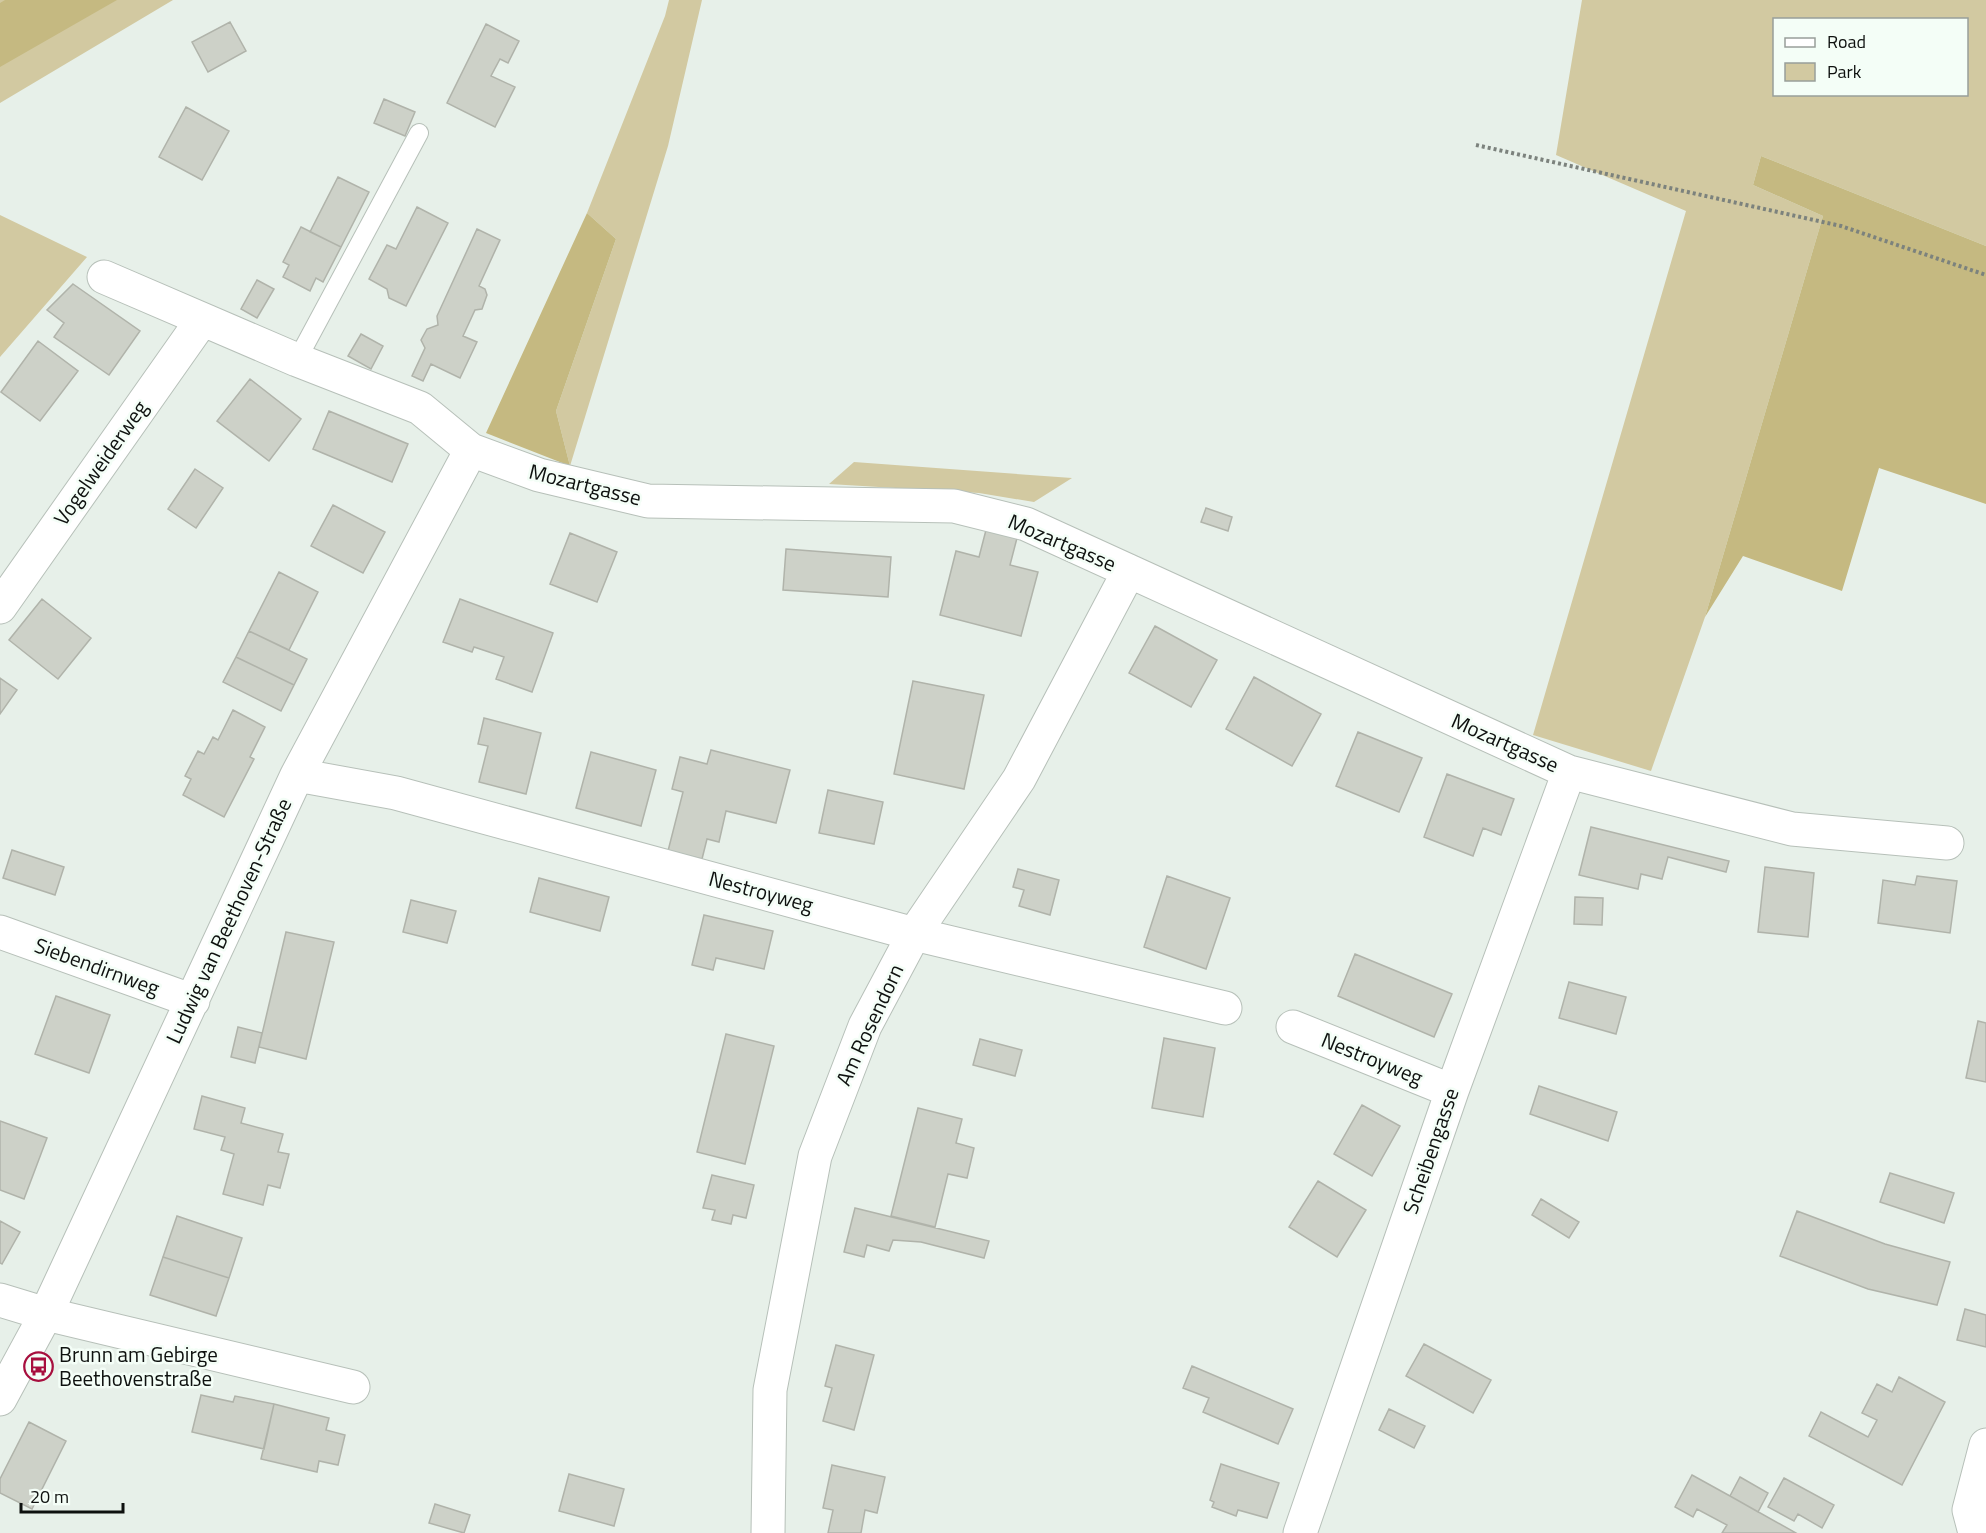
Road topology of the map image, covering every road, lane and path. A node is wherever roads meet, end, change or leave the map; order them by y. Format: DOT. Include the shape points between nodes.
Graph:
graph roads {
  1 [pos="419,133"];
  2 [pos="1476,145"];
  3 [pos="1986,275"];
  4 [pos="104,277"];
  5 [pos="202,320"];
  6 [pos="297,360"];
  7 [pos="471,450"];
  8 [pos="1129,571"];
  9 [pos="0,607"];
  10 [pos="1569,772"];
  11 [pos="297,775"];
  12 [pos="1947,843"];
  13 [pos="0,932"];
  14 [pos="914,934"];
  15 [pos="193,1001"];
  16 [pos="1225,1008"];
  17 [pos="1293,1027"];
  18 [pos="1452,1091"];
  19 [pos="0,1300"];
  20 [pos="46,1314"];
  21 [pos="353,1387"];
  22 [pos="0,1399"];
  23 [pos="1986,1445"];
  24 [pos="768,1533"];
  25 [pos="1300,1533"];
  26 [pos="1975,1533"];
  1 -- 6 [label="lane"];
  2 -- 3 [label="path" via="1841,226"];
  4 -- 5 [label="street, Mozartgasse"];
  5 -- 6 [label="street, Mozartgasse"];
  5 -- 9 [label="street, Vogelweiderweg"];
  6 -- 7 [label="street, Mozartgasse" via="420,408"];
  7 -- 8 [label="street, Mozartgasse" via="539,475 648,501 954,506 1026,524"];
  7 -- 11 [label="street, Ludwig van Beethoven-Straße"];
  8 -- 10 [label="street, Mozartgasse"];
  8 -- 14 [label="street, Am Rosendorn" via="1019,779"];
  10 -- 12 [label="street, Mozartgasse" via="1792,829"];
  10 -- 18 [label="street, Scheibengasse"];
  11 -- 14 [label="street, Nestroyweg" via="396,794"];
  11 -- 15 [label="street, Ludwig van Beethoven-Straße"];
  13 -- 15 [label="street, Siebendirnweg"];
  14 -- 16 [label="street, Nestroyweg"];
  14 -- 24 [label="street, Am Rosendorn" via="865,1026 814,1156 770,1390"];
  15 -- 20 [label="street, Ludwig van Beethoven-Straße"];
  17 -- 18 [label="street, Nestroyweg"];
  18 -- 25 [label="street, Scheibengasse"];
  19 -- 20 [label="street"];
  20 -- 21 [label="street"];
  20 -- 22 [label="street, Ludwig van Beethoven-Straße"];
  23 -- 26 [label="street" via="1969,1510"];
}
